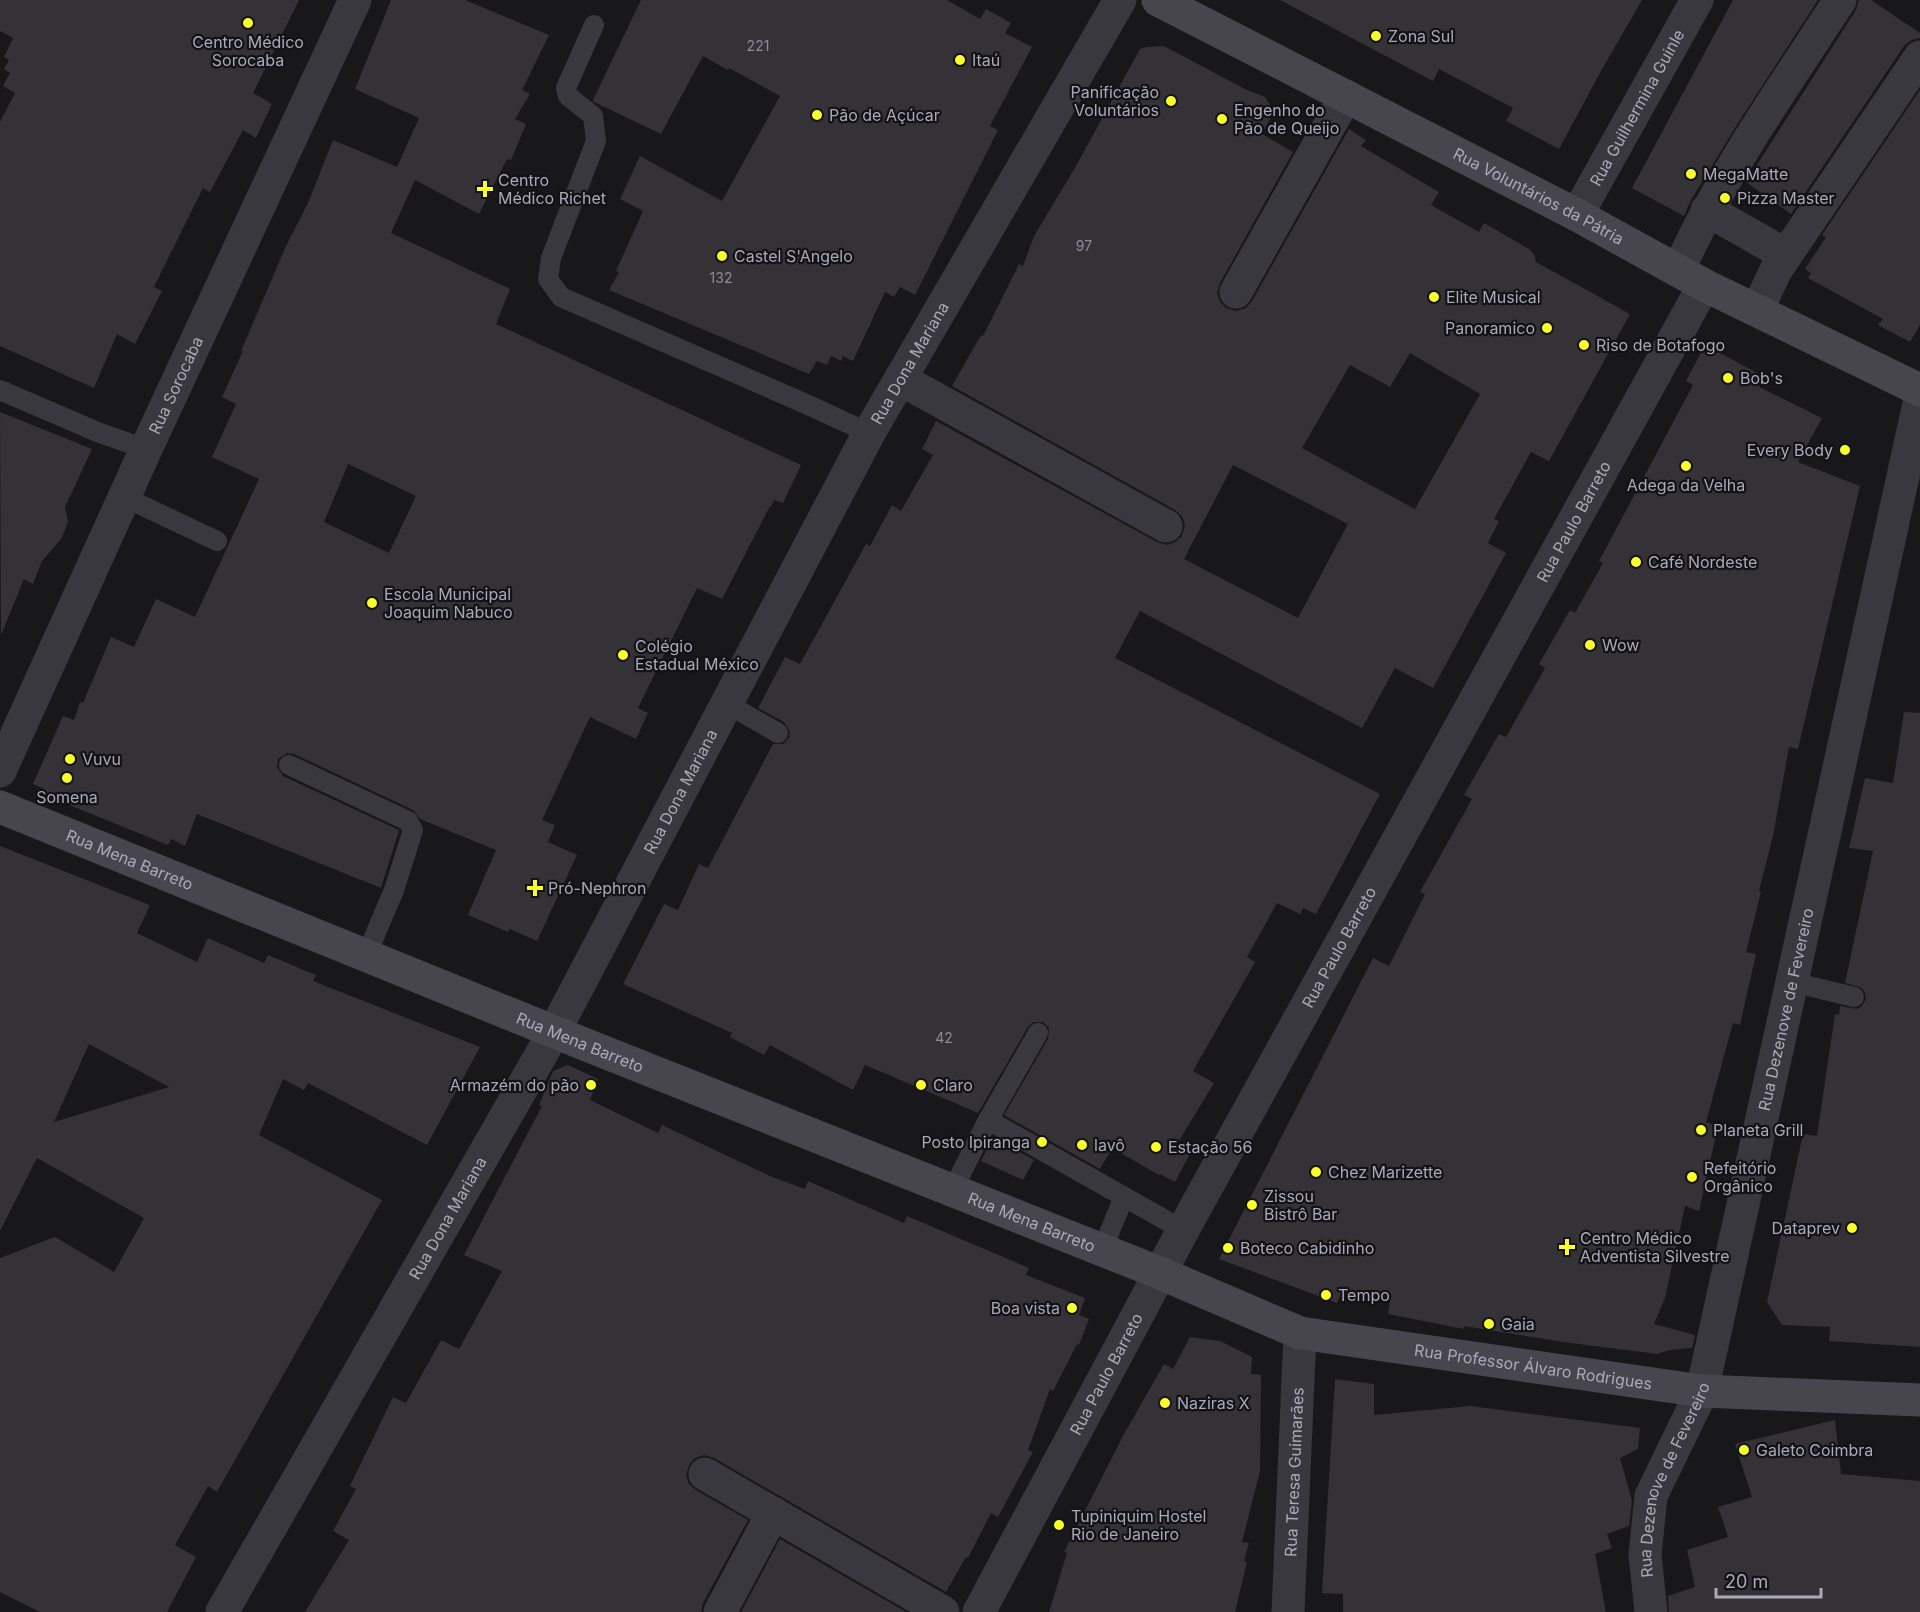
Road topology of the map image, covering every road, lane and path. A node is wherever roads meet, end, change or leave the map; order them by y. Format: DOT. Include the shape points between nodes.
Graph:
graph roads {
  1 [pos="355,0"];
  2 [pos="1120,0"];
  3 [pos="1158,0"];
  4 [pos="1697,0"];
  5 [pos="1840,0"];
  6 [pos="594,25"];
  7 [pos="1920,57"];
  8 [pos="1346,96"];
  9 [pos="1707,210"];
  10 [pos="1577,215"];
  11 [pos="1786,255"];
  12 [pos="1691,278"];
  13 [pos="1236,292"];
  14 [pos="1757,310"];
  15 [pos="900,379"];
  16 [pos="0,390"];
  17 [pos="1920,390"];
  18 [pos="1920,399"];
  19 [pos="868,433"];
  20 [pos="146,449"];
  21 [pos="124,497"];
  22 [pos="1166,526"];
  23 [pos="217,541"];
  24 [pos="726,703"];
  25 [pos="778,733"];
  26 [pos="289,765"];
  27 [pos="0,771"];
  28 [pos="0,807"];
  29 [pos="366,956"];
  30 [pos="1792,982"];
  31 [pos="1854,997"];
  32 [pos="554,1032"];
  33 [pos="1038,1034"];
  34 [pos="988,1120"];
  35 [pos="952,1191"];
  36 [pos="1124,1197"];
  37 [pos="1183,1230"];
  38 [pos="1102,1250"];
  39 [pos="1160,1273"];
  40 [pos="1300,1333"];
  41 [pos="1702,1391"];
  42 [pos="1920,1400"];
  43 [pos="705,1474"];
  44 [pos="773,1513"];
  45 [pos="222,1612"];
  46 [pos="720,1612"];
  47 [pos="943,1612"];
  48 [pos="979,1612"];
  49 [pos="1288,1612"];
  50 [pos="1651,1612"];
  1 -- 20 [label="street, Rua Sorocaba"];
  2 -- 15 [label="street, Rua Dona Mariana"];
  3 -- 8 [label="street, Rua Voluntários da Pátria"];
  4 -- 10 [label="street, Rua Guilhermina Guinle"];
  5 -- 9 [label="street, Rua Paulo Barreto"];
  6 -- 19 [label="lane" via="566,88 568,96 593,117 596,141 550,258 548,279 561,297"];
  7 -- 11 [label="street"];
  8 -- 10 [label="street, Rua Voluntários da Pátria"];
  8 -- 13 [label="street"];
  9 -- 11 [label="street"];
  9 -- 12 [label="street, Rua Paulo Barreto"];
  10 -- 12 [label="street, Rua Voluntários da Pátria"];
  11 -- 14 [label="street"];
  12 -- 14 [label="street, Rua Voluntários da Pátria"];
  12 -- 37 [label="street, Rua Paulo Barreto"];
  14 -- 17 [label="street, Rua Voluntários da Pátria"];
  15 -- 19 [label="street, Rua Dona Mariana"];
  15 -- 22 [label="street"];
  16 -- 20 [label="lane"];
  18 -- 30 [label="street, Rua Dezenove de Fevereiro"];
  19 -- 24 [label="street, Rua Dona Mariana"];
  20 -- 21 [label="street, Rua Sorocaba"];
  21 -- 23 [label="lane"];
  21 -- 27 [label="street, Rua Sorocaba"];
  24 -- 25 [label="lane"];
  24 -- 32 [label="street, Rua Dona Mariana"];
  26 -- 29 [label="lane" via="408,821 413,830 394,890"];
  28 -- 29 [label="street, Rua Mena Barreto"];
  29 -- 32 [label="street, Rua Mena Barreto"];
  30 -- 31 [label="lane"];
  30 -- 41 [label="street, Rua Dezenove de Fevereiro"];
  32 -- 35 [label="street, Rua Mena Barreto"];
  32 -- 45 [label="street, Rua Dona Mariana"];
  33 -- 34 [label="lane"];
  34 -- 35 [label="lane"];
  34 -- 36 [label="lane"];
  35 -- 38 [label="street, Rua Mena Barreto"];
  36 -- 37 [label="lane"];
  36 -- 38 [label="lane"];
  37 -- 39 [label="street, Rua Paulo Barreto"];
  38 -- 39 [label="street, Rua Mena Barreto"];
  39 -- 40 [label="street, Rua Professor Álvaro Rodrigues"];
  39 -- 48 [label="street, Rua Paulo Barreto"];
  40 -- 41 [label="street, Rua Professor Álvaro Rodrigues"];
  40 -- 49 [label="street, Rua Teresa Guimarães"];
  41 -- 42 [label="street, Rua Professor Álvaro Rodrigues"];
  41 -- 50 [label="street, Rua Dezenove de Fevereiro" via="1651,1496 1645,1555"];
  43 -- 44 [label="street"];
  44 -- 46 [label="street"];
  44 -- 47 [label="street"];
}
